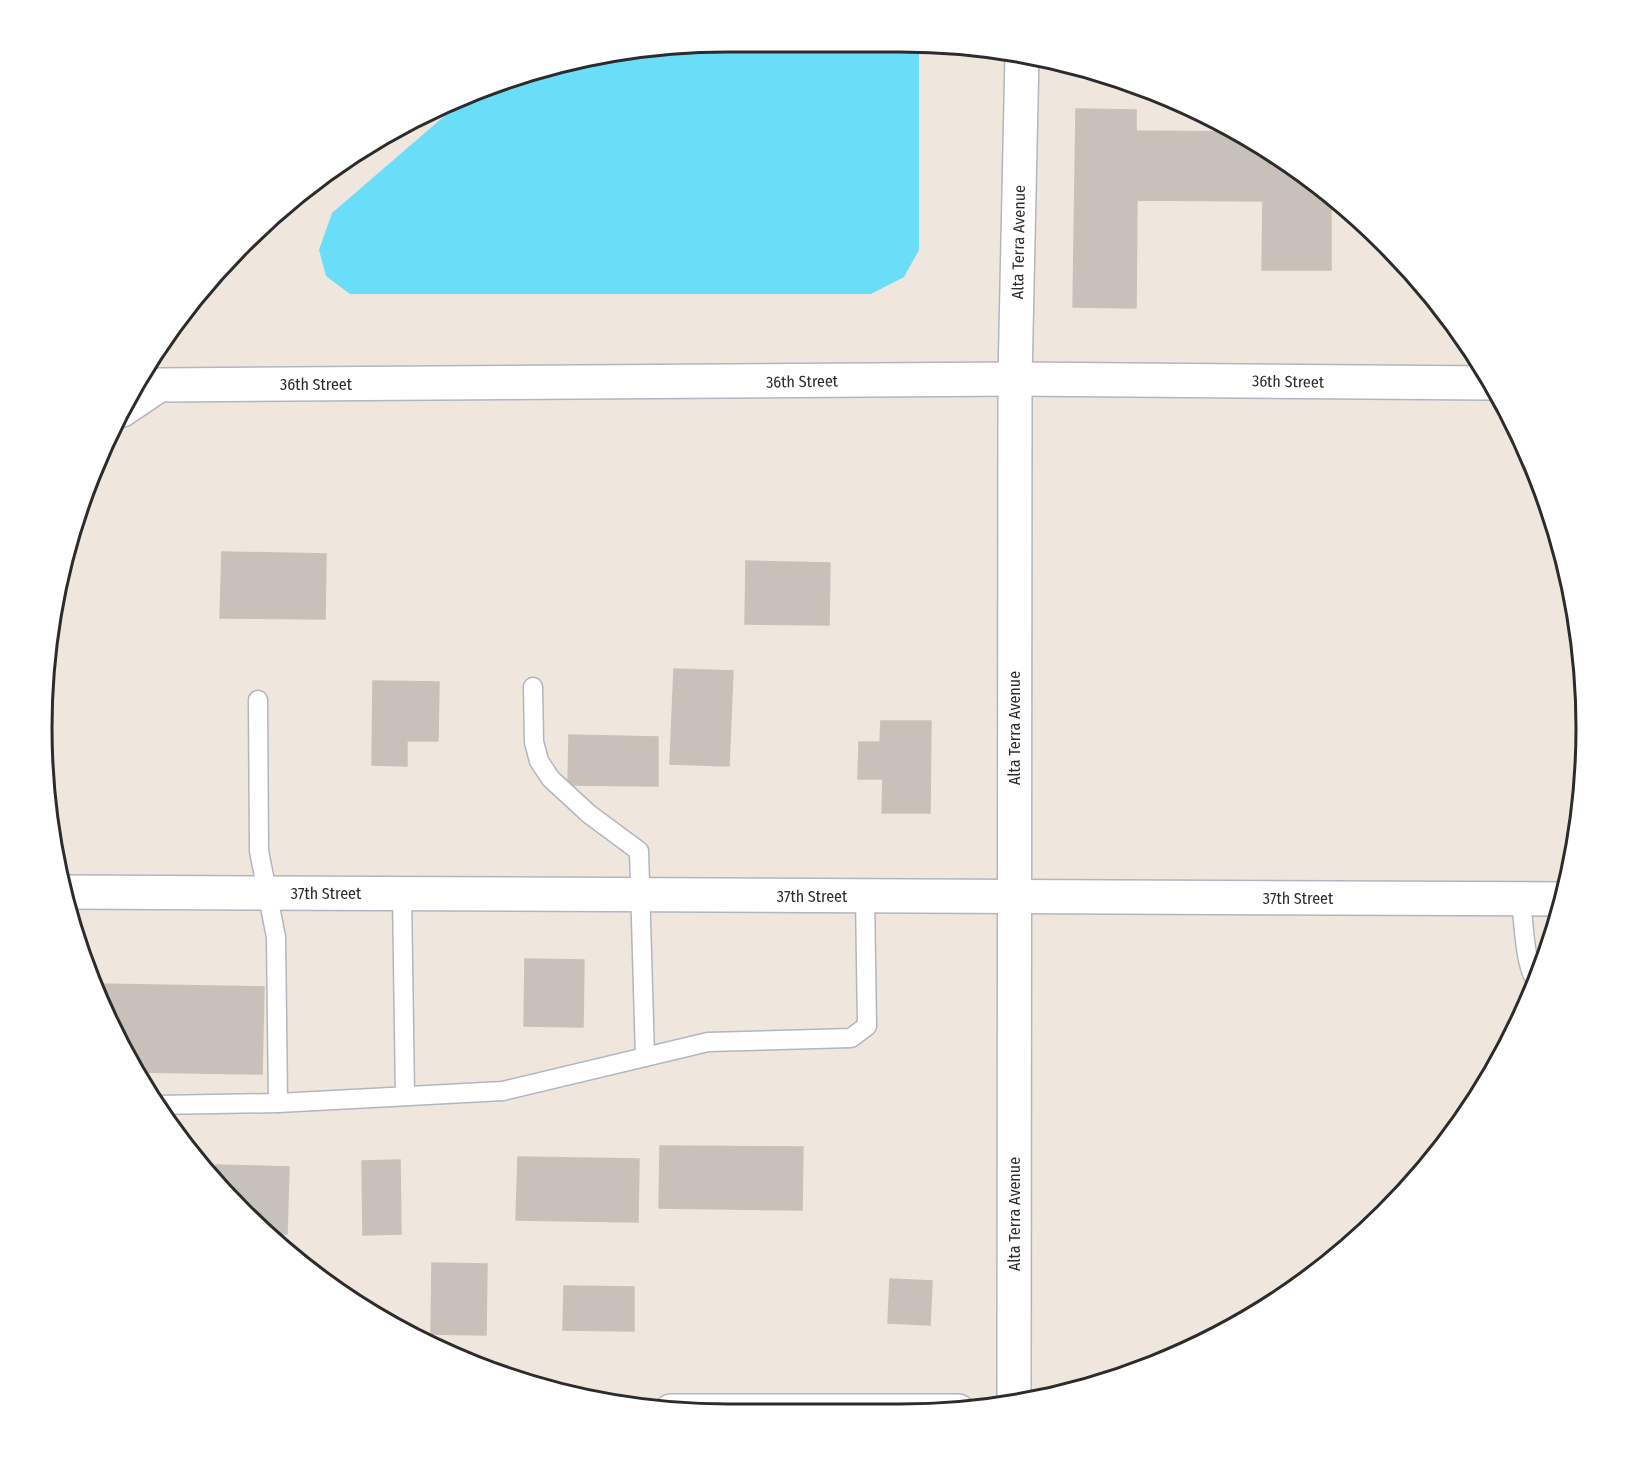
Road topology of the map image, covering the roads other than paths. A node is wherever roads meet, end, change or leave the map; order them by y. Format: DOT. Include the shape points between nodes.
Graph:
graph roads {
  1 [pos="1022,64"];
  2 [pos="1015,379"];
  3 [pos="1480,383"];
  4 [pos="138,399"];
  5 [pos="533,687"];
  6 [pos="258,700"];
  7 [pos="73,892"];
  8 [pos="267,893"];
  9 [pos="402,893"];
  10 [pos="640,895"];
  11 [pos="865,896"];
  12 [pos="1014,896"];
  13 [pos="1521,899"];
  14 [pos="1553,899"];
  15 [pos="1531,970"];
  16 [pos="645,1057"];
  17 [pos="405,1096"];
  18 [pos="278,1103"];
  19 [pos="167,1105"];
  20 [pos="1014,1395"];
  1 -- 2 [label="street, Alta Terra Avenue"];
  2 -- 3 [label="street, 36th Street"];
  2 -- 4 [label="street, 36th Street" via="159,385"];
  2 -- 12 [label="street, Alta Terra Avenue"];
  5 -- 10 [label="lane" via="534,742 539,761 551,779 582,807 639,851"];
  6 -- 8 [label="lane" via="259,851"];
  7 -- 8 [label="street, 37th Street"];
  8 -- 9 [label="street, 37th Street"];
  8 -- 18 [label="lane" via="276,938"];
  9 -- 10 [label="street, 37th Street"];
  9 -- 17 [label="lane"];
  10 -- 11 [label="street, 37th Street"];
  10 -- 16 [label="lane"];
  11 -- 12 [label="street, 37th Street"];
  11 -- 16 [label="lane" via="867,1026 851,1038 708,1042"];
  12 -- 13 [label="street, 37th Street"];
  12 -- 20 [label="street, Alta Terra Avenue"];
  13 -- 14 [label="street, 37th Street"];
  13 -- 15 [label="lane"];
  16 -- 17 [label="lane" via="503,1091"];
  17 -- 18 [label="lane"];
  18 -- 19 [label="lane"];
}
